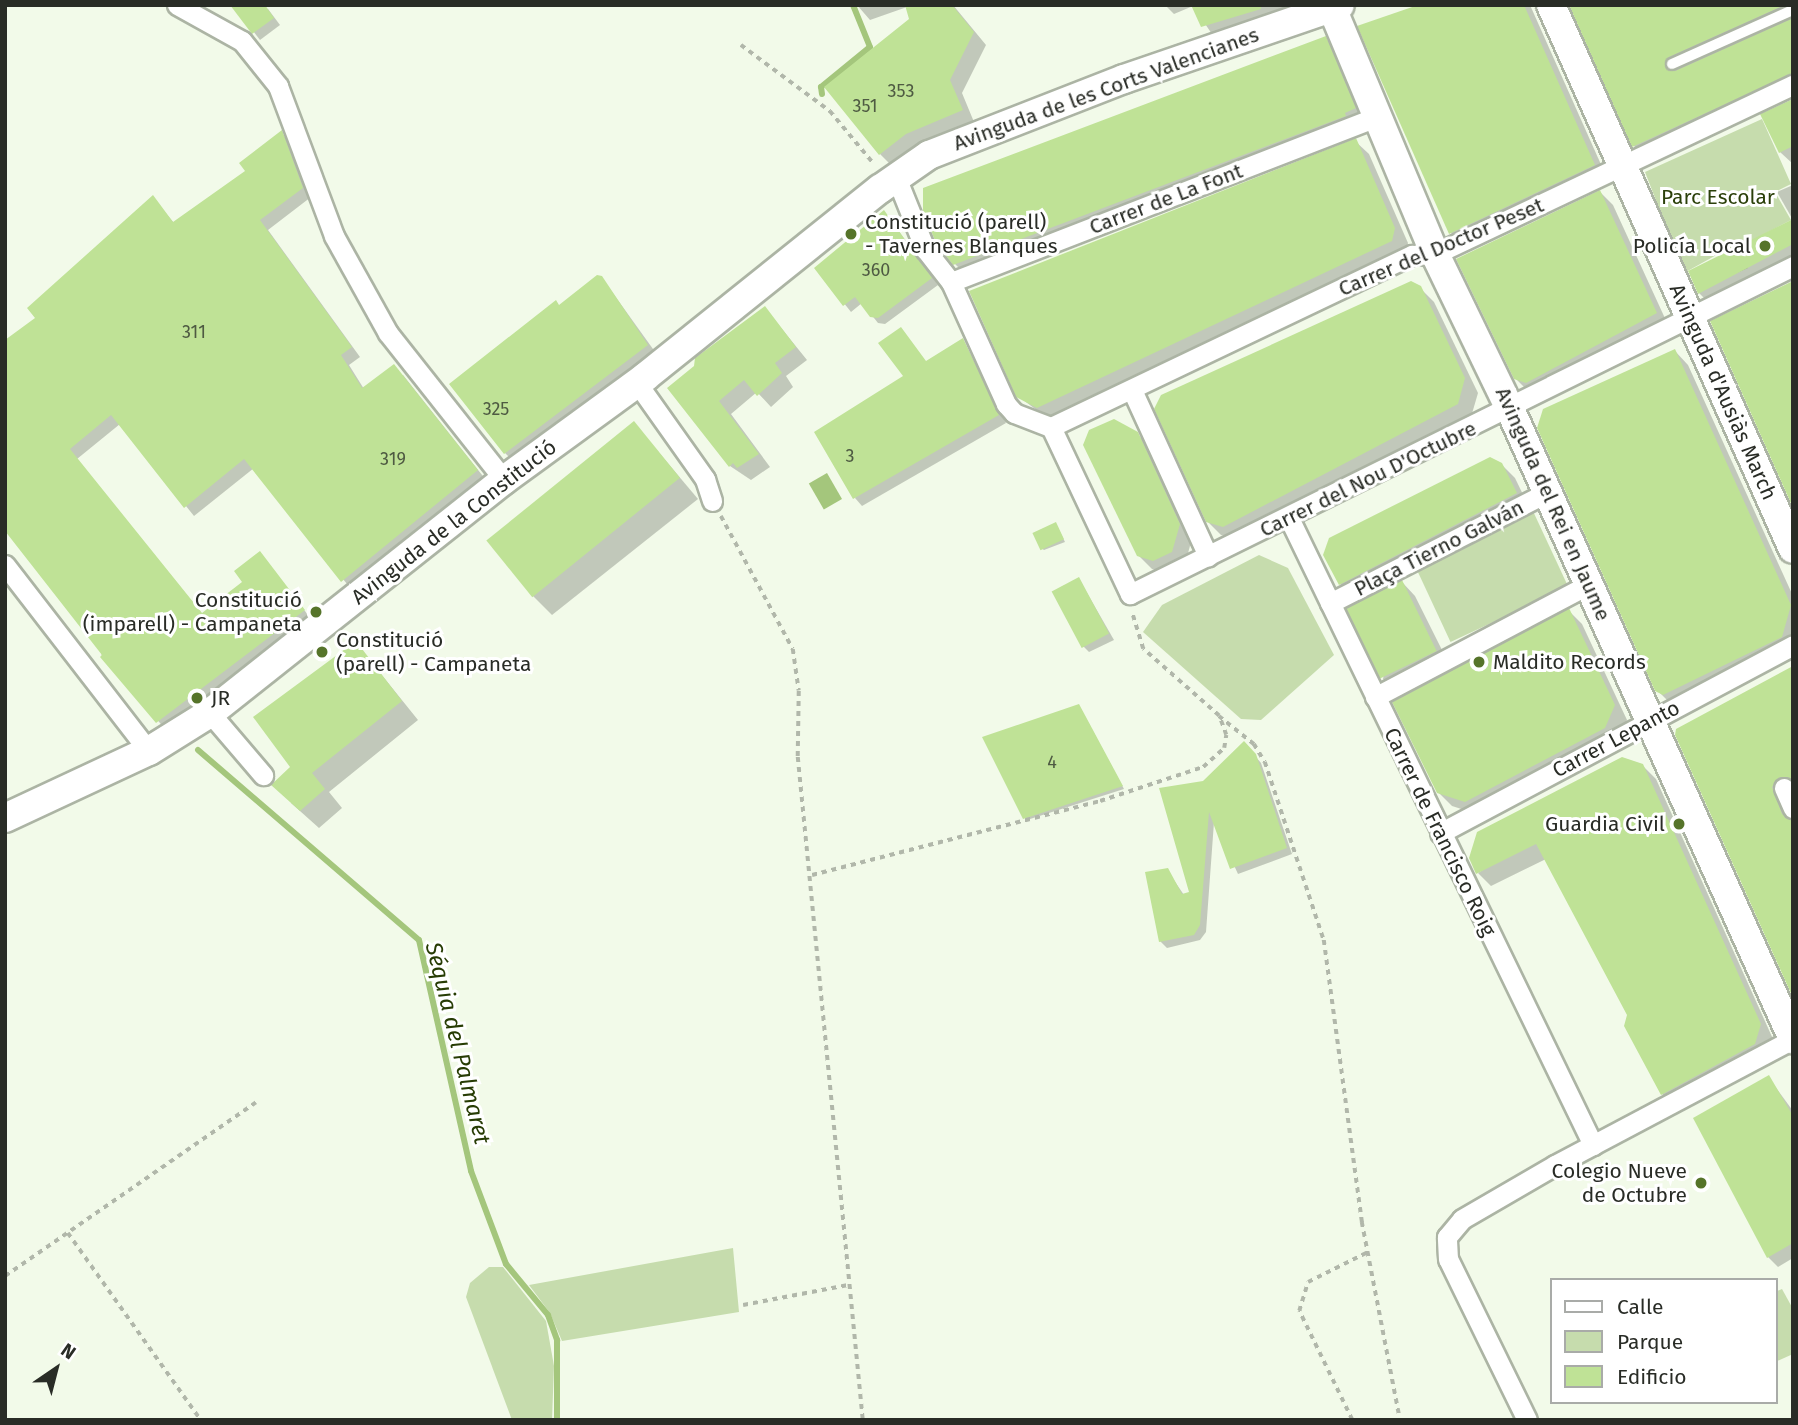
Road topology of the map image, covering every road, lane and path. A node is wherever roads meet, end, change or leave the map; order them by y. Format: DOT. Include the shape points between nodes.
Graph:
graph roads {
  1 [pos="177,5"];
  2 [pos="1551,5"];
  3 [pos="1334,6"];
  4 [pos="1793,10"];
  5 [pos="741,45"];
  6 [pos="1672,64"];
  7 [pos="1793,85"];
  8 [pos="1380,116"];
  9 [pos="1622,167"];
  10 [pos="888,183"];
  11 [pos="1435,254"];
  12 [pos="1793,266"];
  13 [pos="951,282"];
  14 [pos="1689,317"];
  15 [pos="637,383"];
  16 [pos="1132,390"];
  17 [pos="1510,409"];
  18 [pos="1051,427"];
  19 [pos="504,480"];
  20 [pos="1548,492"];
  21 [pos="712,501"];
  22 [pos="1289,518"];
  23 [pos="1793,549"];
  24 [pos="1208,556"];
  25 [pos="5,565"];
  26 [pos="1589,584"];
  27 [pos="1130,594"];
  28 [pos="1330,604"];
  29 [pos="1793,645"];
  30 [pos="1375,696"];
  31 [pos="210,713"];
  32 [pos="1219,716"];
  33 [pos="1651,721"];
  34 [pos="149,751"];
  35 [pos="263,775"];
  36 [pos="1784,788"];
  37 [pos="1793,808"];
  38 [pos="5,818"];
  39 [pos="1440,833"];
  40 [pos="812,875"];
  41 [pos="1793,1039"];
  42 [pos="256,1101"];
  43 [pos="1593,1145"];
  44 [pos="67,1233"];
  45 [pos="1368,1252"];
  46 [pos="5,1276"];
  47 [pos="848,1285"];
  48 [pos="744,1305"];
  49 [pos="201,1420"];
  50 [pos="863,1420"];
  51 [pos="1352,1420"];
  52 [pos="1400,1420"];
  53 [pos="1527,1420"];
  1 -- 19 [label="street" via="242,41 278,86 334,236 388,333"];
  2 -- 9 [label="street, Avinguda d'Ausiàs March"];
  3 -- 8 [label="street, Avinguda del Rei en Jaume"];
  3 -- 10 [label="street, Avinguda de les Corts Valencianes" via="1124,79 929,155"];
  4 -- 6 [label="lane"];
  5 -- 10 [label="path" via="830,111"];
  7 -- 9 [label="street, Carrer del Doctor Peset"];
  8 -- 11 [label="street, Avinguda del Rei en Jaume"];
  8 -- 13 [label="street, Carrer de La Font"];
  9 -- 11 [label="street, Carrer del Doctor Peset"];
  9 -- 14 [label="street, Avinguda d'Ausiàs March"];
  10 -- 13 [label="street" via="925,250"];
  10 -- 15 [label="street, Avinguda de la Constitució"];
  11 -- 16 [label="street, Carrer del Doctor Peset" via="1412,255"];
  11 -- 17 [label="street, Avinguda del Rei en Jaume"];
  12 -- 14 [label="street, Carrer del Nou D'Octubre"];
  13 -- 18 [label="street" via="1006,404 1014,413"];
  14 -- 17 [label="street, Carrer del Nou D'Octubre"];
  14 -- 23 [label="street, Avinguda d'Ausiàs March"];
  15 -- 19 [label="street, Avinguda de la Constitució"];
  15 -- 21 [label="street" via="705,479"];
  16 -- 18 [label="street, Carrer del Doctor Peset"];
  16 -- 24 [label="street"];
  17 -- 20 [label="street, Avinguda del Rei en Jaume"];
  17 -- 22 [label="street, Carrer del Nou D'Octubre"];
  18 -- 27 [label="street"];
  19 -- 31 [label="street, Avinguda de la Constitució"];
  20 -- 26 [label="street, Avinguda del Rei en Jaume"];
  20 -- 28 [label="street, Plaça Tierno Galván"];
  21 -- 40 [label="path" via="793,649 799,691 798,757"];
  22 -- 24 [label="street, Carrer del Nou D'Octubre"];
  22 -- 28 [label="street, Carrer de Francisco Roig"];
  24 -- 27 [label="street, Carrer del Nou D'Octubre"];
  25 -- 34 [label="street"];
  26 -- 30 [label="street"];
  26 -- 33 [label="street, Avinguda del Rei en Jaume"];
  27 -- 32 [label="path" via="1133,628 1143,649"];
  28 -- 30 [label="street, Carrer de Francisco Roig"];
  29 -- 33 [label="street, Carrer Lepanto"];
  30 -- 39 [label="street, Carrer de Francisco Roig"];
  31 -- 34 [label="street, Avinguda de la Constitució"];
  31 -- 35 [label="street"];
  32 -- 40 [label="path" via="1226,735 1224,748 1203,767 1100,802"];
  32 -- 45 [label="path" via="1254,744 1265,762 1324,940"];
  33 -- 39 [label="street, Carrer Lepanto"];
  33 -- 41 [label="street, Avinguda del Rei en Jaume"];
  34 -- 38 [label="street, Avinguda de la Constitució"];
  36 -- 37 [label="street"];
  39 -- 43 [label="street, Carrer de Francisco Roig"];
  40 -- 47 [label="path"];
  41 -- 43 [label="street"];
  42 -- 44 [label="path"];
  43 -- 53 [label="street" via="1462,1219 1447,1237 1448,1259"];
  44 -- 46 [label="path"];
  44 -- 49 [label="path"];
  45 -- 51 [label="path" via="1308,1282 1299,1311"];
  45 -- 52 [label="path"];
  47 -- 48 [label="path"];
  47 -- 50 [label="path"];
}
